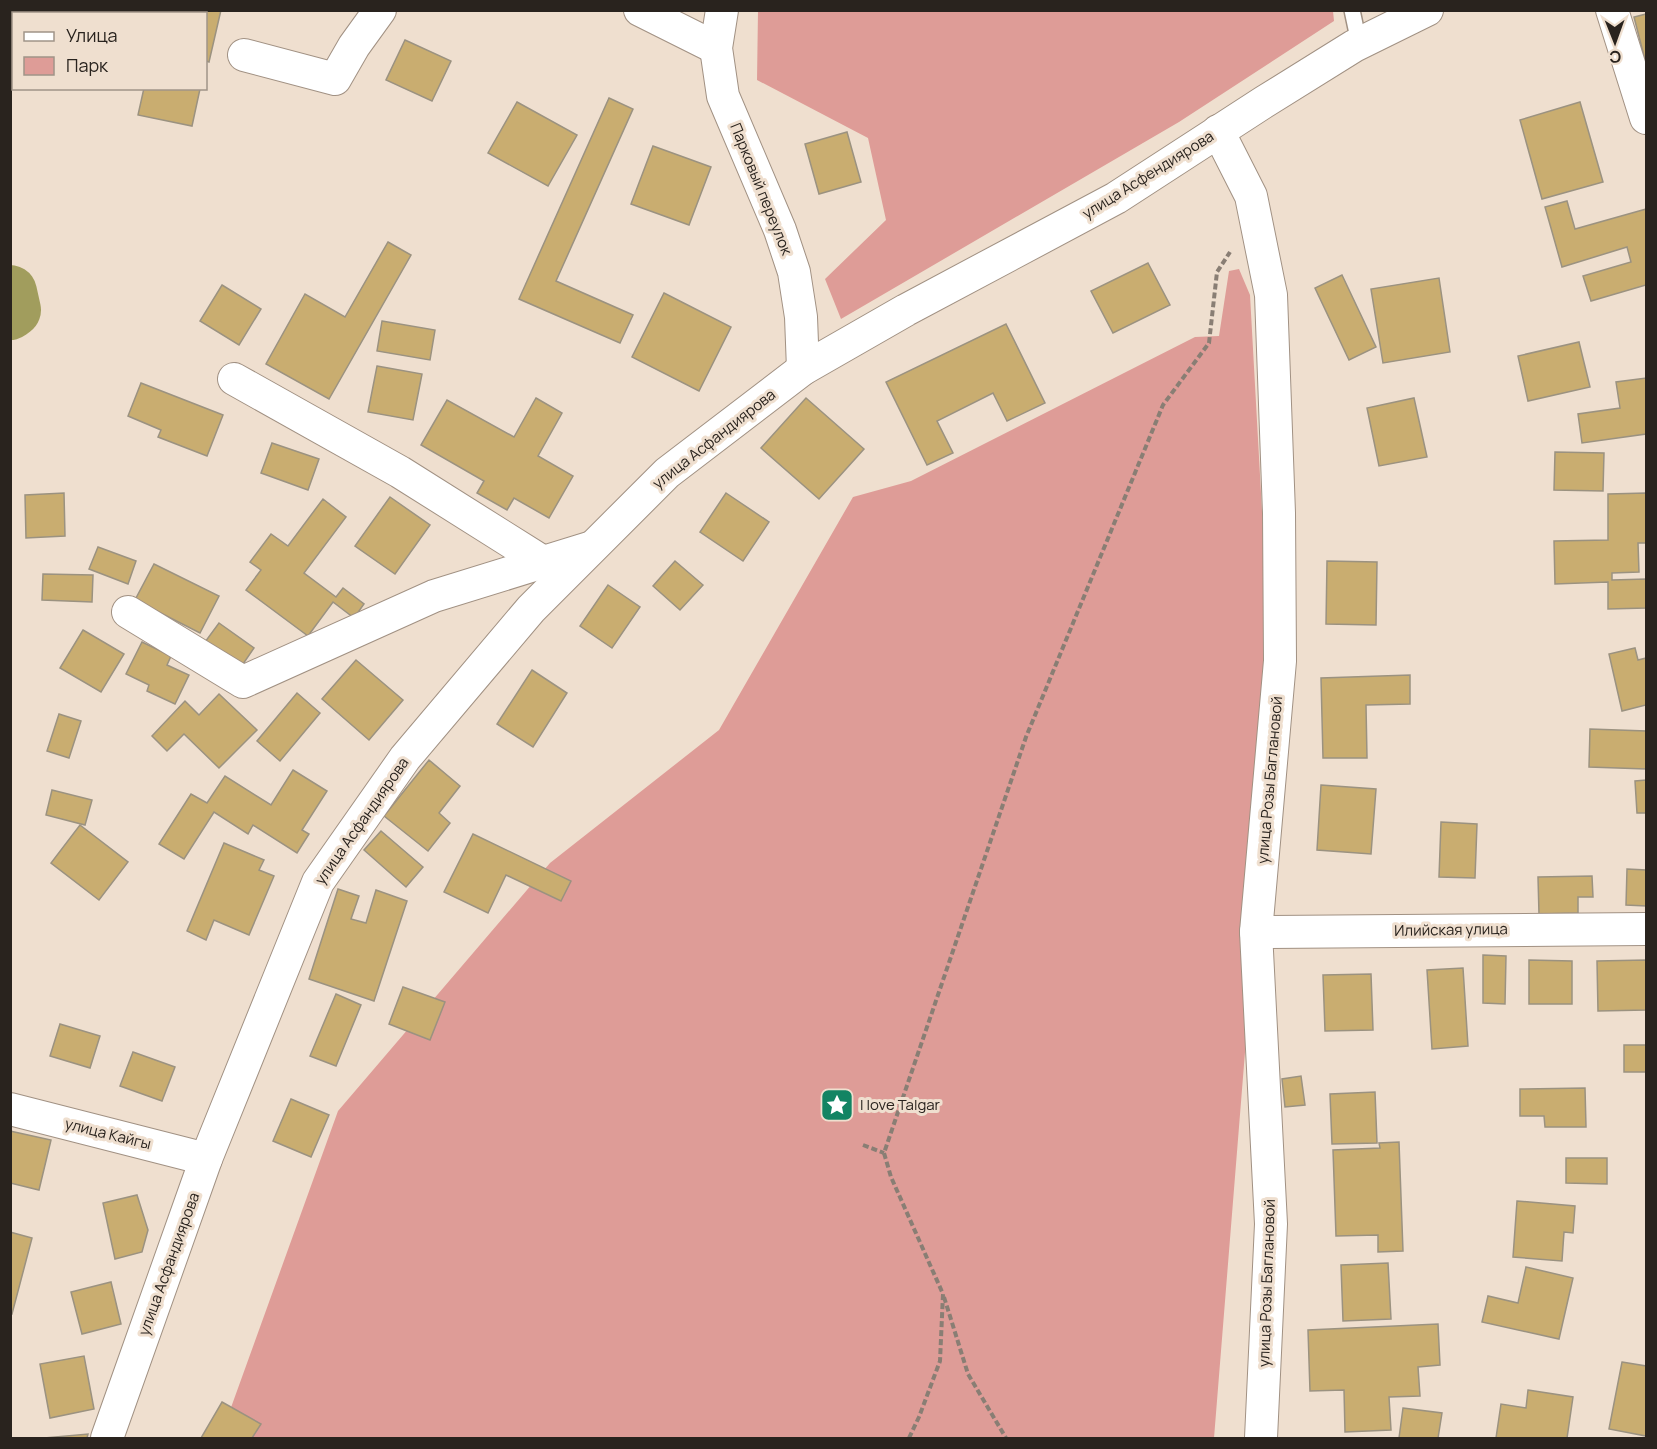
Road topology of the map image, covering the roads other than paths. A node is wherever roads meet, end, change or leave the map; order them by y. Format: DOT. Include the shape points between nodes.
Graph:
graph roads {
  1 [pos="380,10"];
  2 [pos="640,10"];
  3 [pos="722,10"];
  4 [pos="1352,10"];
  5 [pos="1427,10"];
  6 [pos="1612,10"];
  7 [pos="1359,43"];
  8 [pos="716,48"];
  9 [pos="244,55"];
  10 [pos="1647,118"];
  11 [pos="1218,131"];
  12 [pos="803,369"];
  13 [pos="234,379"];
  14 [pos="593,546"];
  15 [pos="543,562"];
  16 [pos="128,612"];
  17 [pos="1647,929"];
  18 [pos="1256,932"];
  19 [pos="10,1108"];
  20 [pos="206,1159"];
  21 [pos="107,1438"];
  22 [pos="1261,1438"];
  1 -- 9 [label="street" via="335,79"];
  2 -- 8 [label="street"];
  3 -- 8 [label="street, Парковый переулок"];
  4 -- 7 [label="lane"];
  5 -- 7 [label="street, улица Асфендиярова"];
  6 -- 10 [label="street"];
  7 -- 11 [label="street, улица Асфендиярова"];
  8 -- 12 [label="street, Парковый переулок" via="723,96 794,272"];
  11 -- 12 [label="street, улица Асфендиярова" via="1116,198"];
  11 -- 18 [label="street, улица Розы Баглановой" via="1251,196 1271,295 1280,661"];
  12 -- 14 [label="street, улица Асфандиярова" via="667,473"];
  13 -- 15 [label="street" via="400,472"];
  14 -- 15 [label="street"];
  14 -- 20 [label="street, улица Асфандиярова" via="531,609 405,758 318,882"];
  15 -- 16 [label="street" via="434,596 243,682"];
  17 -- 18 [label="street, Илийская улица"];
  18 -- 22 [label="street, улица Розы Баглановой" via="1271,1224"];
  19 -- 20 [label="street, улица Кайгы"];
  20 -- 21 [label="street, улица Асфандиярова"];
}
